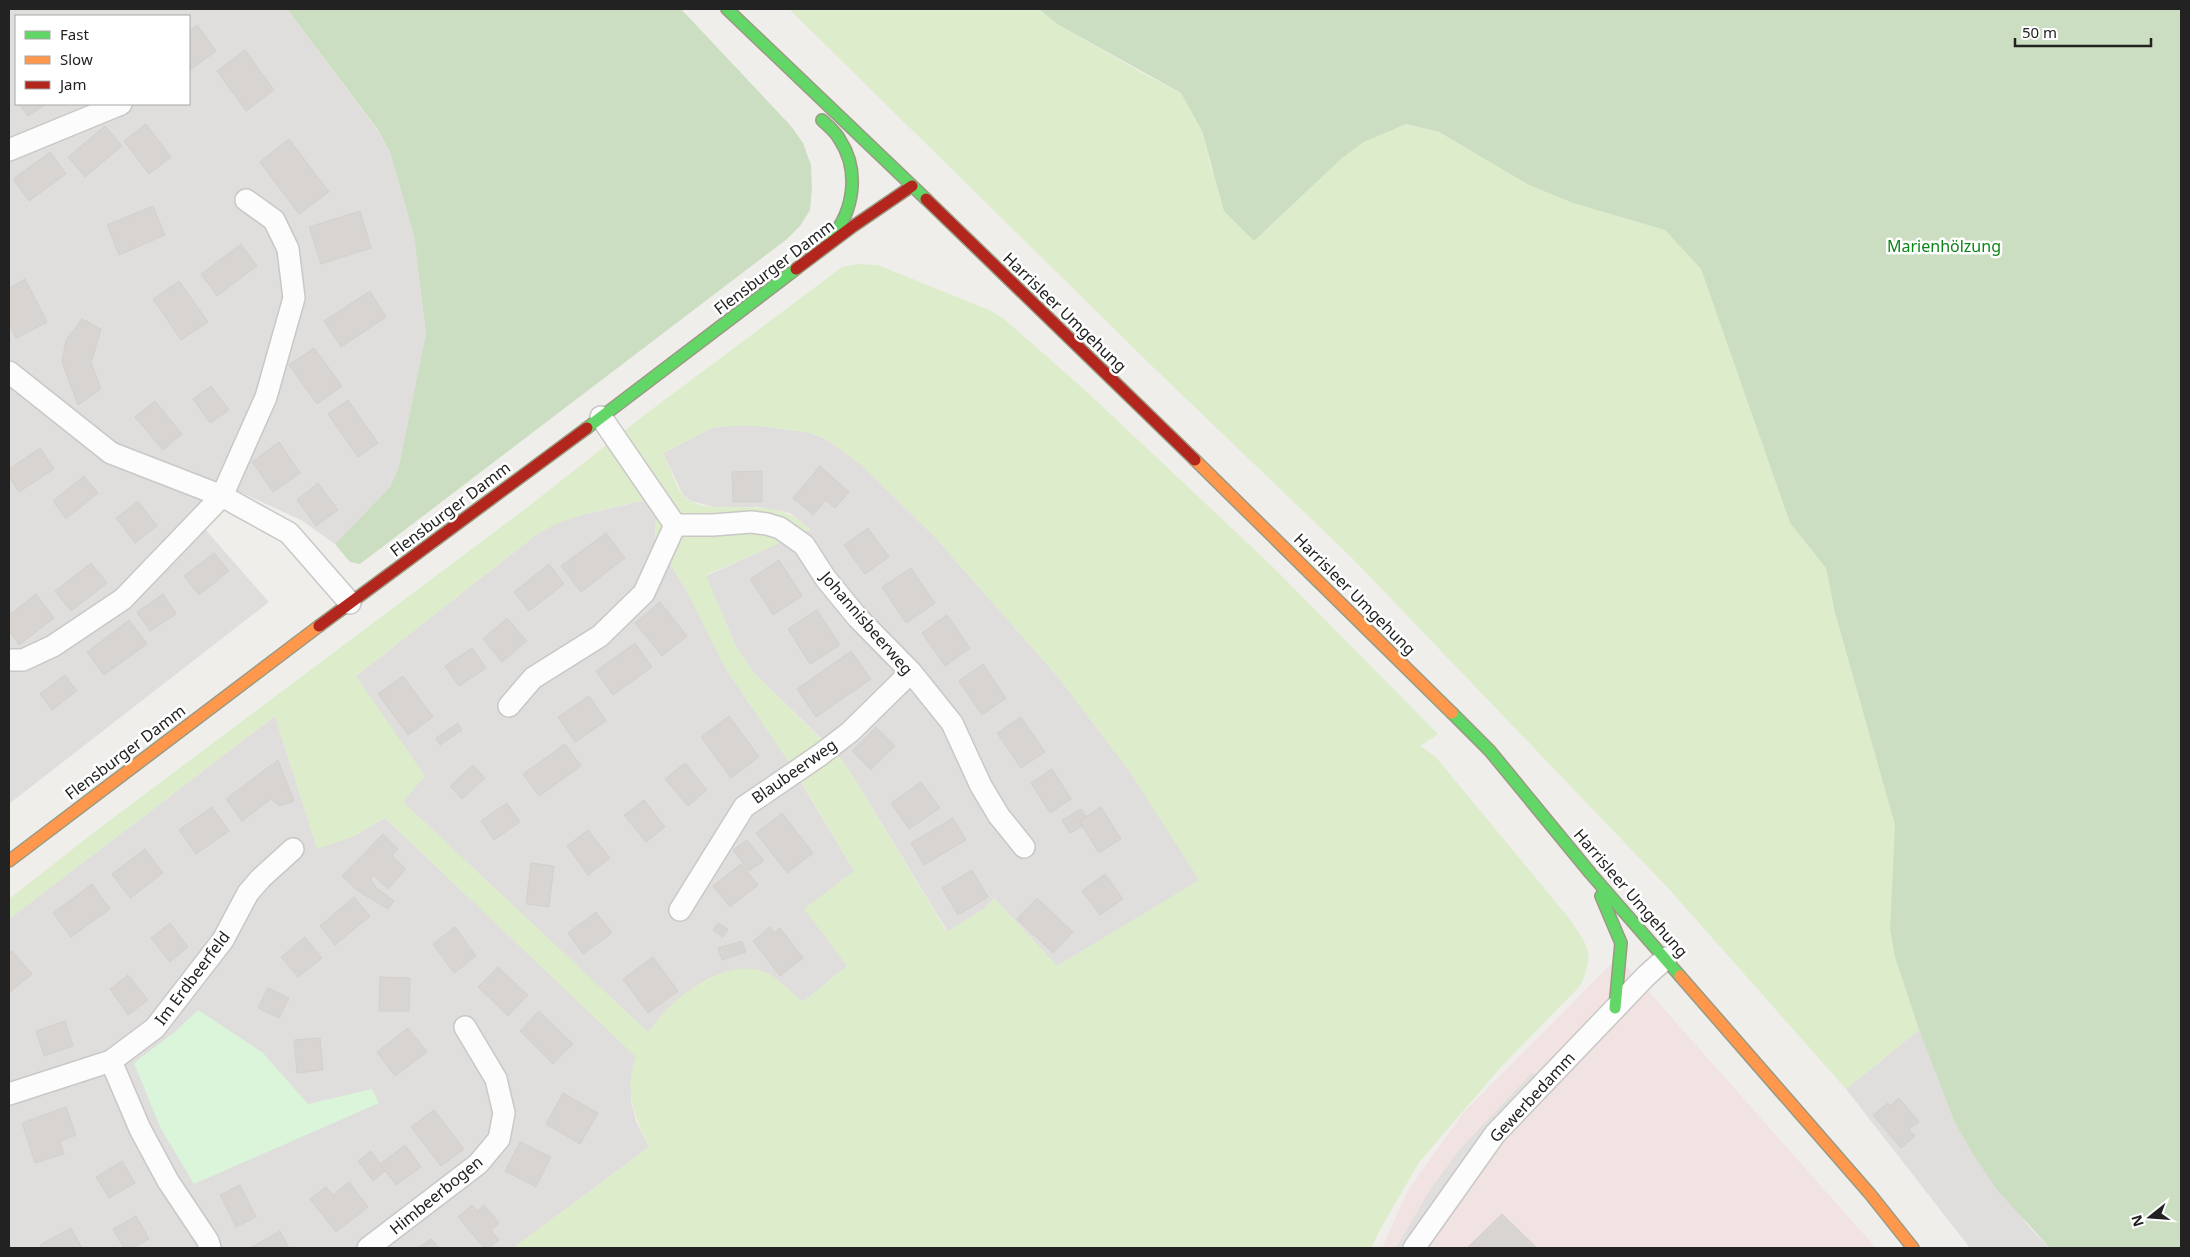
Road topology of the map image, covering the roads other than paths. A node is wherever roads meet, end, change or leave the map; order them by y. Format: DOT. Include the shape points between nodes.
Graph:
graph roads {
  1 [pos="729,11"];
  2 [pos="754,52"];
  3 [pos="119,105"];
  4 [pos="813,112"];
  5 [pos="9,150"];
  6 [pos="912,186"];
  7 [pos="246,200"];
  8 [pos="821,251"];
  9 [pos="9,372"];
  10 [pos="601,418"];
  11 [pos="222,496"];
  12 [pos="675,525"];
  13 [pos="350,603"];
  14 [pos="9,660"];
  15 [pos="911,672"];
  16 [pos="509,706"];
  17 [pos="1024,847"];
  18 [pos="292,849"];
  19 [pos="9,861"];
  20 [pos="1591,874"];
  21 [pos="680,910"];
  22 [pos="1666,958"];
  23 [pos="1615,1008"];
  24 [pos="465,1027"];
  25 [pos="111,1060"];
  26 [pos="9,1094"];
  27 [pos="210,1248"];
  28 [pos="368,1248"];
  29 [pos="1414,1248"];
  30 [pos="1913,1248"];
  1 -- 2 [label="main road"];
  1 -- 6 [label="main road, Harrisleer Umgehung"];
  3 -- 5 [label="street"];
  4 -- 8 [label="main road" via="844,146 850,178 851,197 847,214"];
  6 -- 8 [label="main road, Flensburger Damm"];
  6 -- 20 [label="main road, Harrisleer Umgehung" via="1296,557 1490,751"];
  7 -- 11 [label="street" via="274,220 288,249 294,298 266,397"];
  8 -- 10 [label="main road, Flensburger Damm"];
  9 -- 11 [label="street" via="111,453"];
  10 -- 12 [label="street"];
  10 -- 13 [label="main road, Flensburger Damm"];
  11 -- 13 [label="street" via="289,533"];
  11 -- 14 [label="street" via="124,600 52,646 23,660"];
  12 -- 15 [label="street, Johannisbeerweg" via="750,522 780,528 804,545 826,579 858,618"];
  12 -- 16 [label="street" via="644,593 600,636 533,678"];
  13 -- 19 [label="main road, Flensburger Damm"];
  15 -- 17 [label="street, Johannisbeerweg" via="952,724 981,786 999,816"];
  15 -- 21 [label="street, Blaubeerweg" via="850,732 744,807"];
  18 -- 25 [label="street, Im Erdbeerfeld" via="248,893 223,940 155,1028"];
  20 -- 22 [label="main road, Harrisleer Umgehung"];
  20 -- 23 [label="main road" via="1621,943"];
  22 -- 23 [label="street, Gewerbedamm"];
  22 -- 30 [label="main road, Harrisleer Umgehung"];
  23 -- 29 [label="street, Gewerbedamm" via="1495,1134"];
  24 -- 28 [label="street, Himbeerbogen" via="496,1079 504,1113 499,1139 478,1164"];
  25 -- 26 [label="street, Im Erdbeerfeld"];
  25 -- 27 [label="street" via="140,1128 168,1181"];
}
